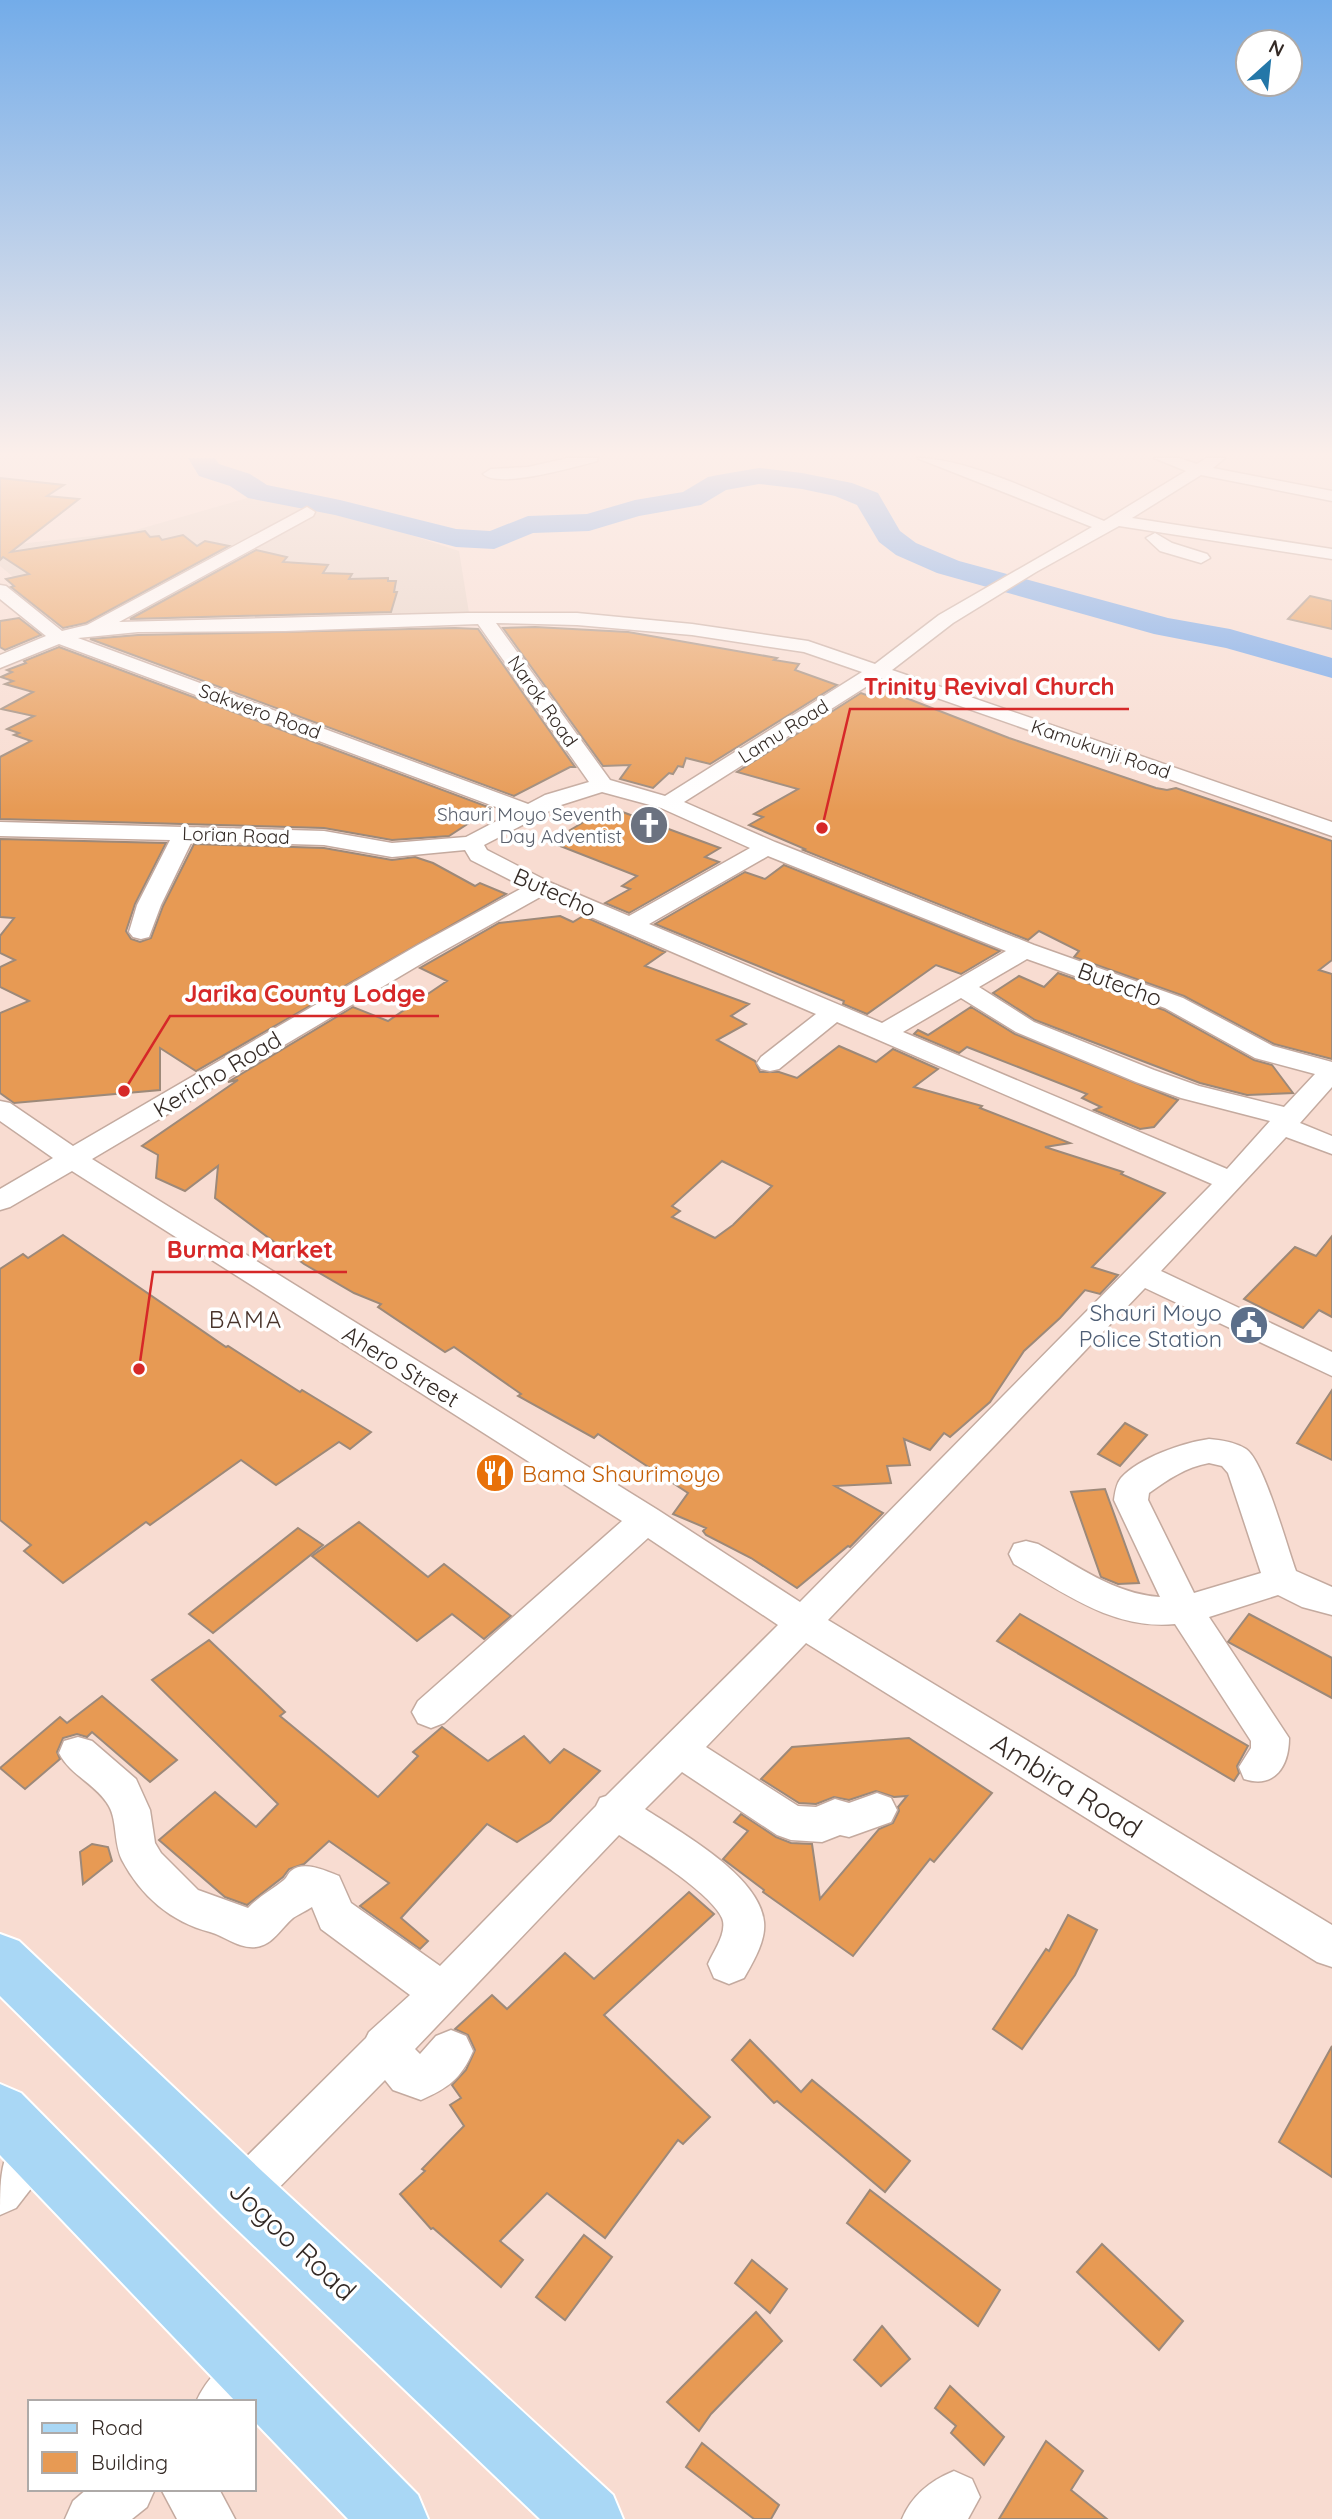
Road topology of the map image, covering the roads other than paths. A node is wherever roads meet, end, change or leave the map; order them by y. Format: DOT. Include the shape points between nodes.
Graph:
graph roads {
  1 [pos="189,576"];
  2 [pos="1017,576"];
  3 [pos="0,590"];
  4 [pos="483,618"];
  5 [pos="88,630"];
  6 [pos="60,638"];
  7 [pos="0,662"];
  8 [pos="878,671"];
  9 [pos="602,785"];
  10 [pos="668,803"];
  11 [pos="532,813"];
  12 [pos="0,829"];
  13 [pos="1332,829"];
  14 [pos="185,834"];
  15 [pos="471,843"];
  16 [pos="767,847"];
  17 [pos="541,887"];
  18 [pos="631,925"];
  19 [pos="141,932"];
  20 [pos="1025,950"];
  21 [pos="961,988"];
  22 [pos="834,1012"];
  23 [pos="883,1033"];
  24 [pos="770,1063"];
  25 [pos="1332,1071"];
  26 [pos="0,1110"];
  27 [pos="1285,1121"];
  28 [pos="1332,1146"];
  29 [pos="75,1158"];
  30 [pos="1231,1181"];
  31 [pos="0,1201"];
  32 [pos="1140,1273"];
  33 [pos="1332,1365"];
  34 [pos="646,1519"];
  35 [pos="1026,1554"];
  36 [pos="1281,1580"];
  37 [pos="1332,1601"];
  38 [pos="1184,1609"];
  39 [pos="802,1622"];
  40 [pos="431,1712"];
  41 [pos="679,1750"];
  42 [pos="78,1753"];
  43 [pos="1258,1767"];
  44 [pos="877,1810"];
  45 [pos="614,1811"];
  46 [pos="1332,1948"];
  47 [pos="0,1958"];
  48 [pos="729,1964"];
  49 [pos="442,1993"];
  50 [pos="384,2047"];
  51 [pos="452,2051"];
  52 [pos="11,2151"];
  53 [pos="242,2193"];
  54 [pos="237,2387"];
  55 [pos="252,2400"];
  56 [pos="256,2403"];
  57 [pos="126,2491"];
  58 [pos="188,2491"];
  59 [pos="91,2519"];
  60 [pos="209,2519"];
  61 [pos="394,2519"];
  62 [pos="589,2519"];
  1 -- 5 [label="street"];
  2 -- 8 [label="street, Lamu Road" via="946,618"];
  3 -- 6 [label="street, Sakwero Road"];
  4 -- 5 [label="street, Kamukunji Road"];
  4 -- 8 [label="street, Kamukunji Road" via="620,622 743,636 808,647"];
  4 -- 9 [label="street, Narok Road"];
  5 -- 6 [label="street, Kamukunji Road"];
  6 -- 7 [label="street, Kamukunji Road"];
  6 -- 11 [label="street, Sakwero Road"];
  8 -- 10 [label="street, Lamu Road"];
  8 -- 13 [label="street, Kamukunji Road"];
  9 -- 10 [label="street, Butecho"];
  9 -- 11 [label="street" via="553,800"];
  10 -- 16 [label="street, Butecho"];
  11 -- 15 [label="street"];
  12 -- 14 [label="street, Lorian Road"];
  14 -- 15 [label="street, Lorian Road" via="324,838 392,850"];
  14 -- 19 [label="street" via="149,905"];
  15 -- 17 [label="street, Butecho" via="479,855"];
  16 -- 18 [label="street"];
  16 -- 20 [label="street, Butecho"];
  17 -- 18 [label="street, Butecho"];
  17 -- 29 [label="street, Kericho Road"];
  18 -- 22 [label="street, Butecho"];
  20 -- 21 [label="street"];
  20 -- 25 [label="street, Butecho" via="1174,1003 1264,1052"];
  21 -- 23 [label="street"];
  21 -- 27 [label="street" via="1025,1027 1145,1076"];
  22 -- 23 [label="street, Butecho"];
  22 -- 24 [label="street"];
  23 -- 30 [label="street, Butecho"];
  25 -- 27 [label="street"];
  26 -- 29 [label="street, Ahero Street"];
  27 -- 28 [label="street"];
  27 -- 30 [label="street"];
  29 -- 31 [label="street, Kericho Road"];
  29 -- 34 [label="street, Ahero Street"];
  30 -- 32 [label="street"];
  32 -- 33 [label="street"];
  32 -- 39 [label="street"];
  34 -- 39 [label="street, Ahero Street"];
  34 -- 40 [label="street"];
  35 -- 38 [label="street" via="1119,1605 1147,1612"];
  36 -- 37 [label="street"];
  36 -- 38 [label="street"];
  36 -- 38 [label="street" via="1244,1469 1234,1457 1217,1451 1197,1452 1147,1476 1133,1488 1131,1500"];
  38 -- 43 [label="street" via="1270,1738 1270,1754"];
  39 -- 41 [label="street"];
  39 -- 46 [label="street, Ambira Road"];
  41 -- 44 [label="street" via="791,1823 822,1825 835,1816 849,1820"];
  41 -- 45 [label="street"];
  42 -- 49 [label="street" via="122,1791 136,1847 147,1866 183,1903 236,1925 256,1927 305,1884 315,1885 325,1889 336,1916"];
  45 -- 48 [label="street" via="720,1885 738,1903 743,1931"];
  45 -- 49 [label="street"];
  47 -- 53 [label="main road, Jogoo Road"];
  49 -- 50 [label="street"];
  50 -- 51 [label="street" via="409,2074 421,2078"];
  50 -- 53 [label="street"];
  52 -- 54 [label="main road"];
  53 -- 62 [label="main road, Jogoo Road"];
  54 -- 55 [label="main road"];
  56 -- 61 [label="main road"];
  57 -- 59 [label="street"];
  58 -- 60 [label="street"];
}
